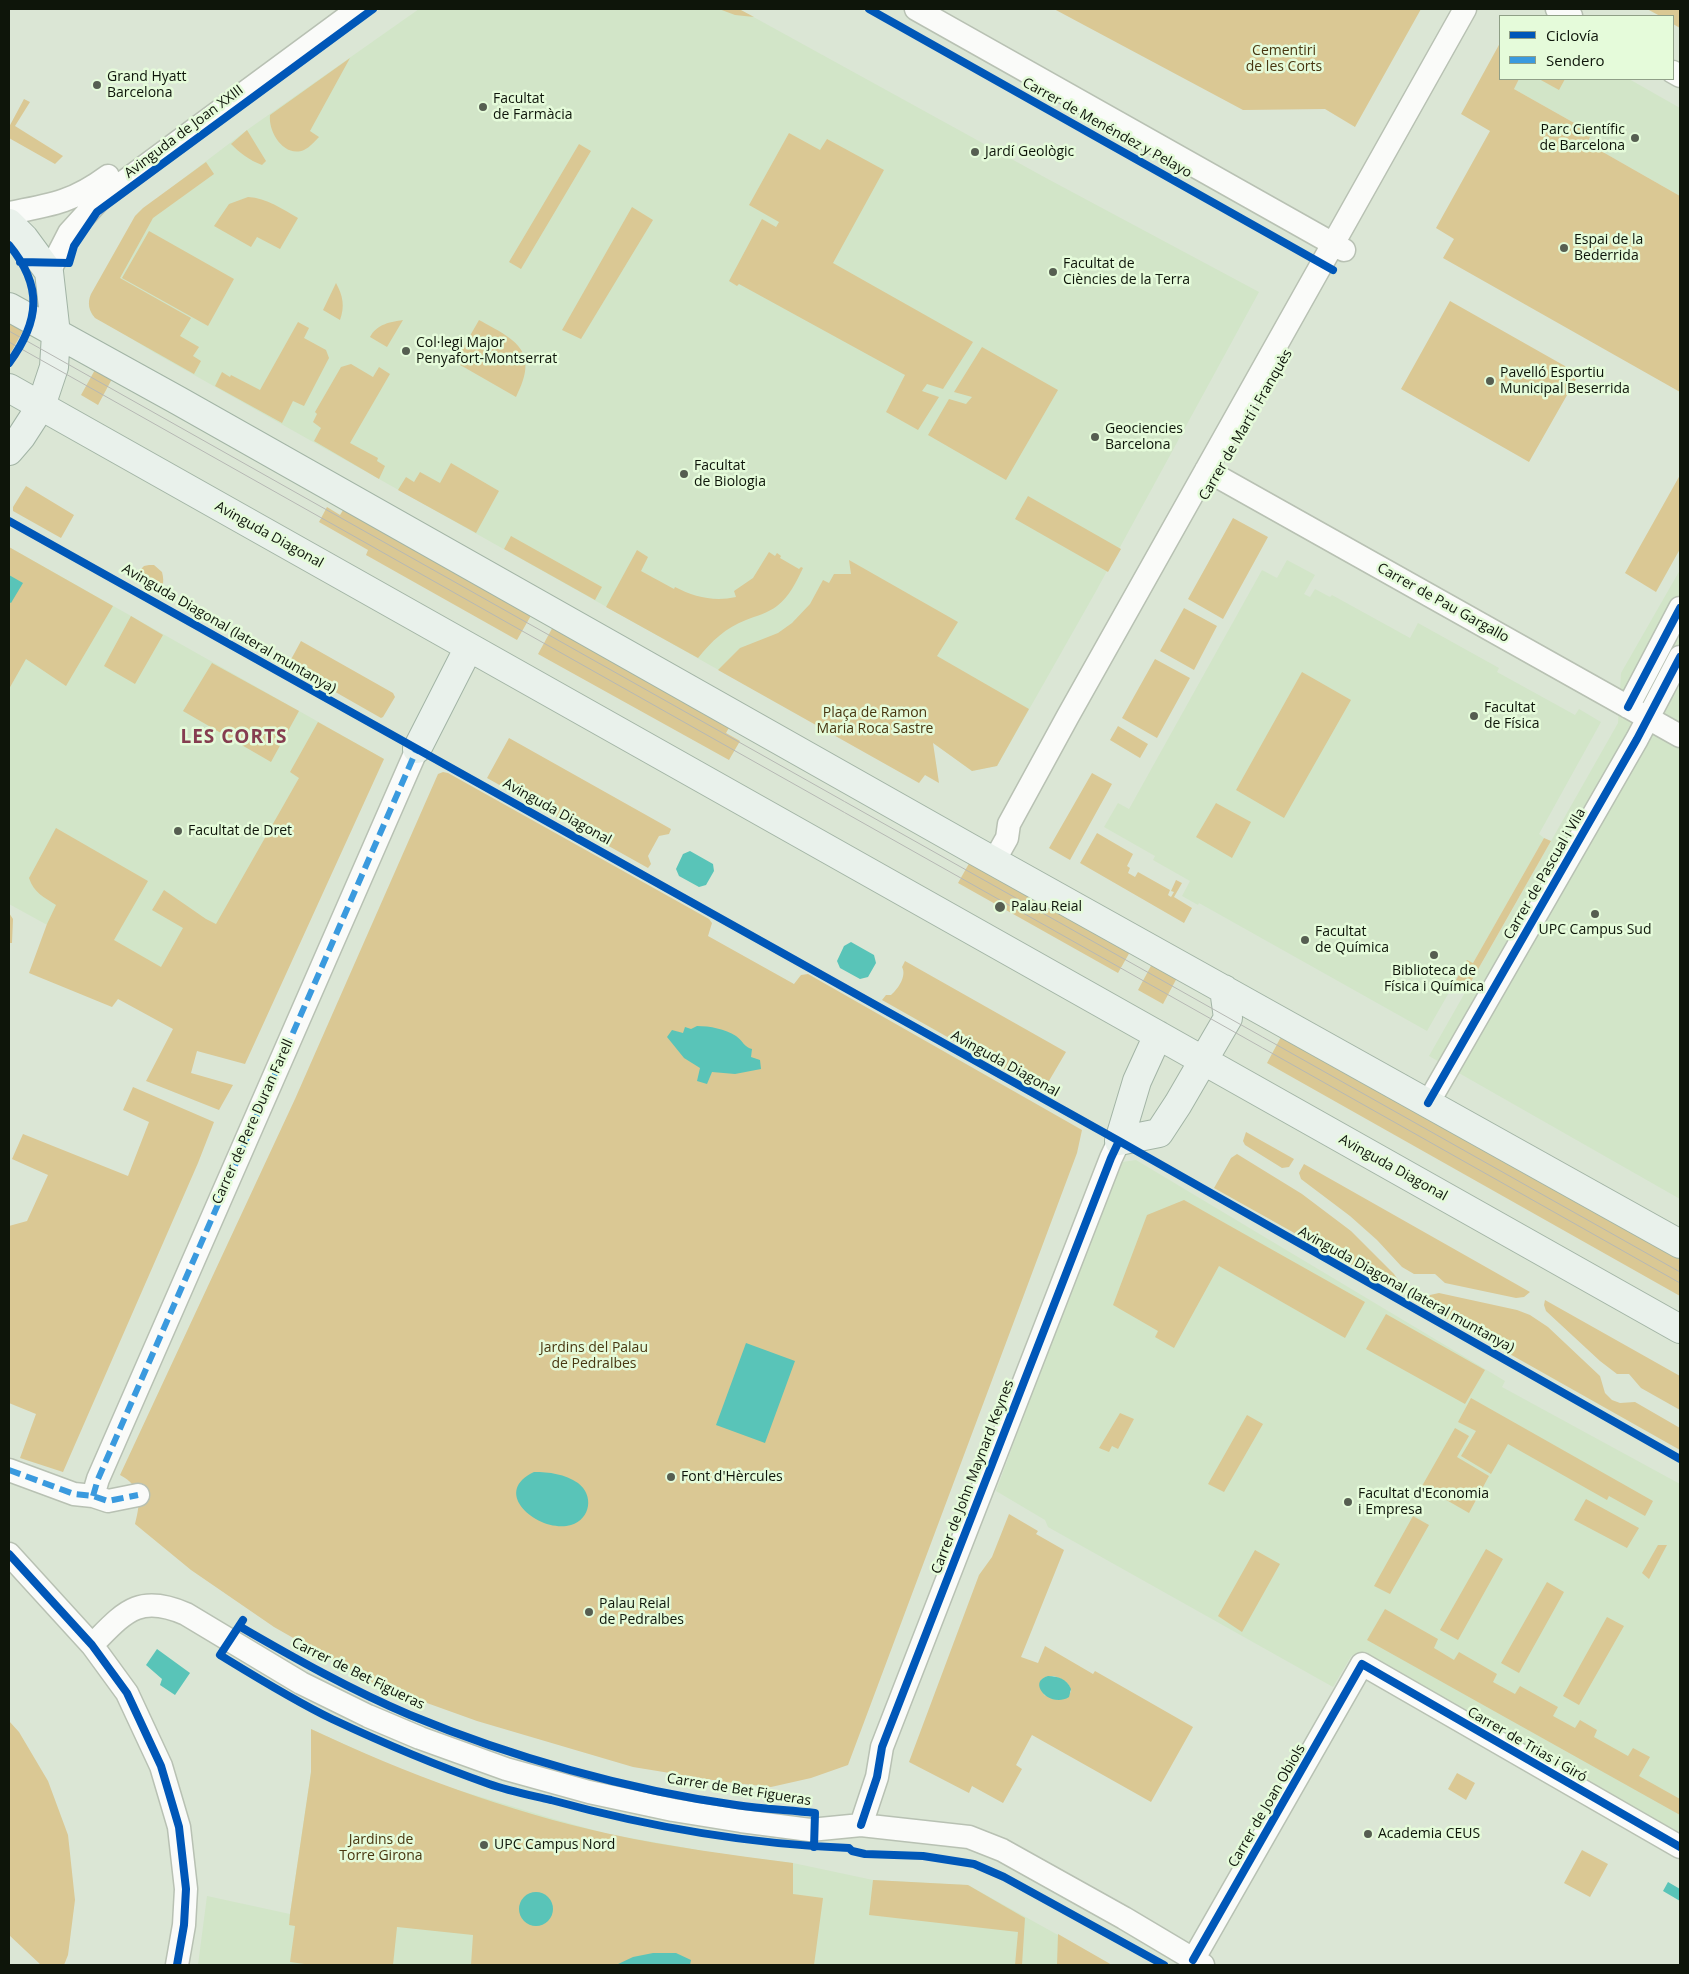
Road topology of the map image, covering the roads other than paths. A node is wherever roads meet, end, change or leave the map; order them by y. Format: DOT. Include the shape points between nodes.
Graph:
graph roads {
  1 [pos="334,9"];
  2 [pos="358,9"];
  3 [pos="916,9"];
  4 [pos="1465,9"];
  5 [pos="1479,9"];
  6 [pos="1557,9"];
  7 [pos="1569,15"];
  8 [pos="9,213"];
  9 [pos="9,223"];
  10 [pos="1338,246"];
  11 [pos="49,272"];
  12 [pos="9,307"];
  13 [pos="56,334"];
  14 [pos="9,388"];
  15 [pos="40,406"];
  16 [pos="9,452"];
  17 [pos="1212,473"];
  18 [pos="1680,608"];
  19 [pos="469,647"];
  20 [pos="1680,656"];
  21 [pos="1628,707"];
  22 [pos="1648,718"];
  23 [pos="1680,736"];
  24 [pos="417,749"];
  25 [pos="994,861"];
  26 [pos="1224,989"];
  27 [pos="1158,1035"];
  28 [pos="1202,1060"];
  29 [pos="1428,1103"];
  30 [pos="1119,1141"];
  31 [pos="1680,1244"];
  32 [pos="1680,1329"];
  33 [pos="9,1470"];
  34 [pos="138,1495"];
  35 [pos="93,1496"];
  36 [pos="9,1554"];
  37 [pos="92,1645"];
  38 [pos="1362,1664"];
  39 [pos="861,1824"];
  40 [pos="1680,1847"];
  41 [pos="1198,1963"];
  42 [pos="177,1965"];
  1 -- 8 [label="street, Avinguda de Joan XXIII" via="89,190 67,200"];
  2 -- 11 [label="street, Avinguda de Joan XXIII" via="99,200 69,233"];
  3 -- 10 [label="street, Carrer de Menéndez y Pelayo"];
  4 -- 10 [label="street, Carrer de Martí i Franquès"];
  5 -- 10 [label="street, Carrer de Martí i Franquès"];
  6 -- 7 [label="street"];
  9 -- 11 [label="main road"];
  10 -- 17 [label="street, Carrer de Martí i Franquès"];
  11 -- 13 [label="main road"];
  12 -- 13 [label="main road"];
  13 -- 15 [label="main road" via="54,367"];
  13 -- 25 [label="main road"];
  14 -- 15 [label="main road, Avinguda Diagonal"];
  15 -- 16 [label="main road"];
  15 -- 19 [label="main road, Avinguda Diagonal"];
  17 -- 21 [label="street, Carrer de Pau Gargallo"];
  17 -- 25 [label="street, Carrer de Martí i Franquès" via="1020,827 1007,838"];
  18 -- 21 [label="street"];
  19 -- 24 [label="main road"];
  19 -- 27 [label="main road, Avinguda Diagonal"];
  20 -- 22 [label="street, Carrer de Pascual i Vila"];
  21 -- 22 [label="street, Carrer de Pau Gargallo"];
  22 -- 23 [label="street, Carrer de Pau Gargallo"];
  22 -- 29 [label="street, Carrer de Pascual i Vila"];
  24 -- 35 [label="street, Carrer de Pere Duran Farell" via="237,1157"];
  25 -- 26 [label="main road"];
  26 -- 28 [label="main road" via="1228,1018"];
  26 -- 29 [label="main road"];
  27 -- 28 [label="main road, Avinguda Diagonal"];
  27 -- 30 [label="main road" via="1137,1081"];
  28 -- 30 [label="main road" via="1159,1133"];
  28 -- 32 [label="main road, Avinguda Diagonal"];
  29 -- 31 [label="main road"];
  30 -- 39 [label="street, Carrer de John Maynard Keynes" via="882,1747 877,1777"];
  33 -- 35 [label="street" via="74,1494"];
  34 -- 35 [label="street" via="108,1501"];
  36 -- 37 [label="street"];
  37 -- 39 [label="street, Carrer de Bet Figueras" via="135,1607 156,1604 171,1607 300,1683 368,1716 506,1769 589,1792 741,1822 810,1830"];
  37 -- 42 [label="street" via="127,1693 161,1766 179,1827 186,1889"];
  38 -- 40 [label="street, Carrer de Trias i Giró"];
  38 -- 41 [label="street, Carrer de Joan Obiols"];
  39 -- 41 [label="street, Carrer de Bet Figueras" via="969,1837 1002,1850"];
}
